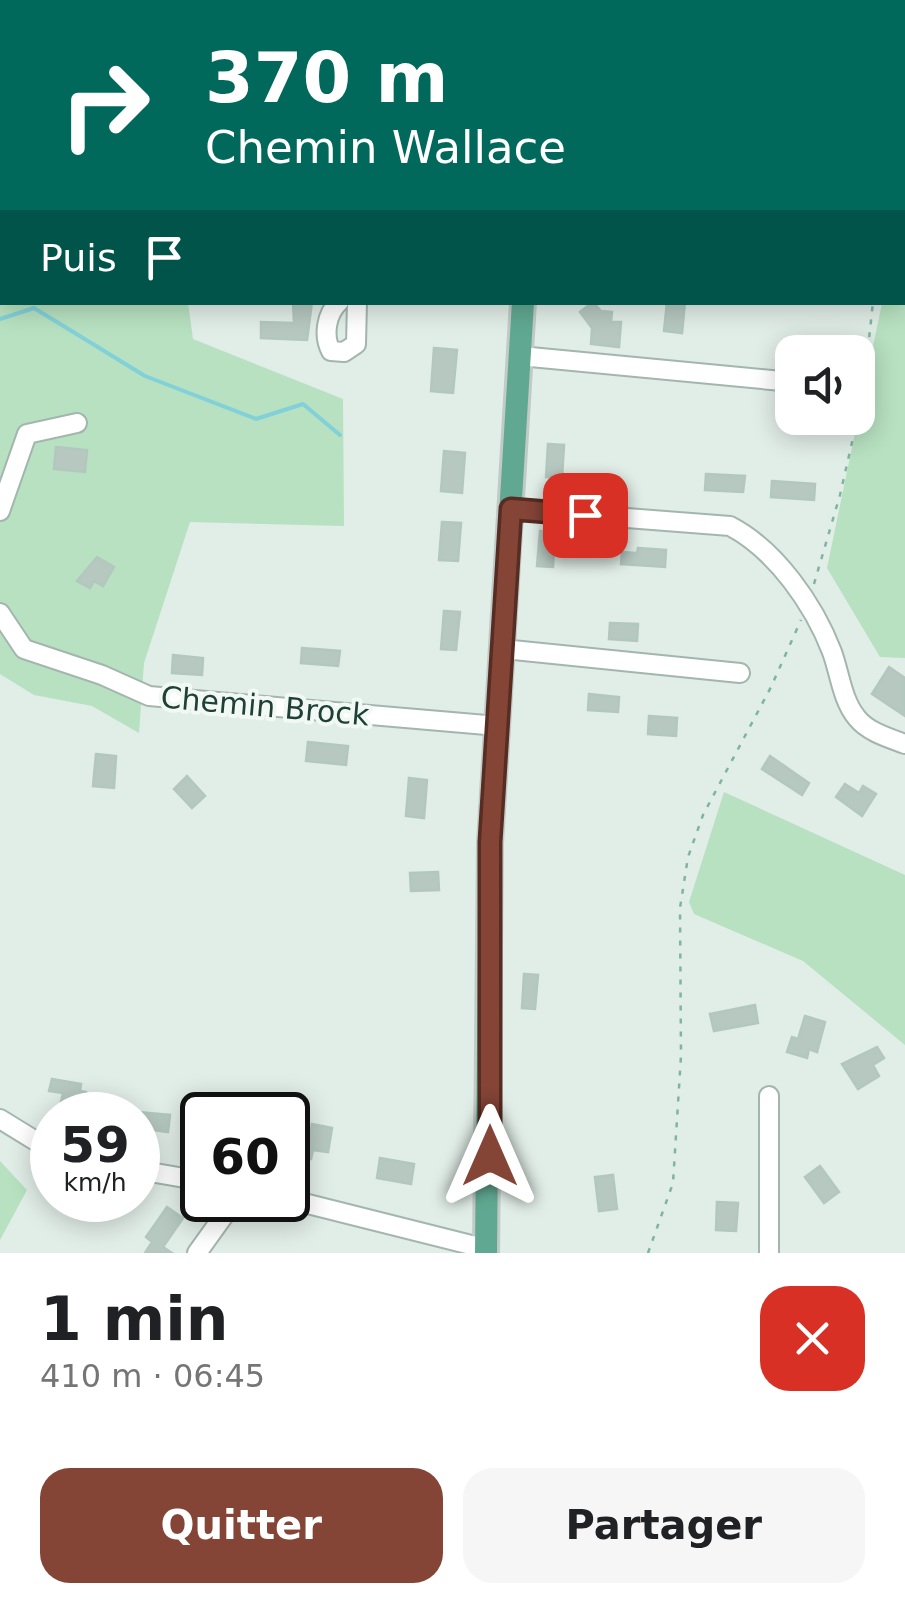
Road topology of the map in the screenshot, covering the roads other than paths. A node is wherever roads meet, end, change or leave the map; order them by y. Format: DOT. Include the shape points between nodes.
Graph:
graph roads {
  1 [pos="335,305"];
  2 [pos="357,305"];
  3 [pos="523,305"];
  4 [pos="520,356"];
  5 [pos="775,380"];
  6 [pos="77,422"];
  7 [pos="511,509"];
  8 [pos="0,510"];
  9 [pos="0,612"];
  10 [pos="504,650"];
  11 [pos="740,674"];
  12 [pos="498,726"];
  13 [pos="905,744"];
  14 [pos="769,1096"];
  15 [pos="0,1120"];
  16 [pos="30,1137"];
  17 [pos="310,1204"];
  18 [pos="219,1222"];
  19 [pos="487,1251"];
  20 [pos="197,1253"];
  21 [pos="769,1253"];
  1 -- 2 [label="street" via="326,342 331,351 344,352 356,344"];
  3 -- 4 [label="main road"];
  4 -- 5 [label="street"];
  4 -- 7 [label="main road"];
  6 -- 8 [label="street" via="27,434"];
  7 -- 10 [label="main road"];
  7 -- 13 [label="street" via="730,526 754,539 807,605 859,721"];
  9 -- 12 [label="street, Chemin Brock" via="24,649 149,696"];
  10 -- 11 [label="street"];
  10 -- 12 [label="main road"];
  12 -- 19 [label="main road" via="490,842"];
  14 -- 21 [label="street"];
  15 -- 16 [label="street"];
  17 -- 19 [label="street"];
  18 -- 20 [label="street"];
}
